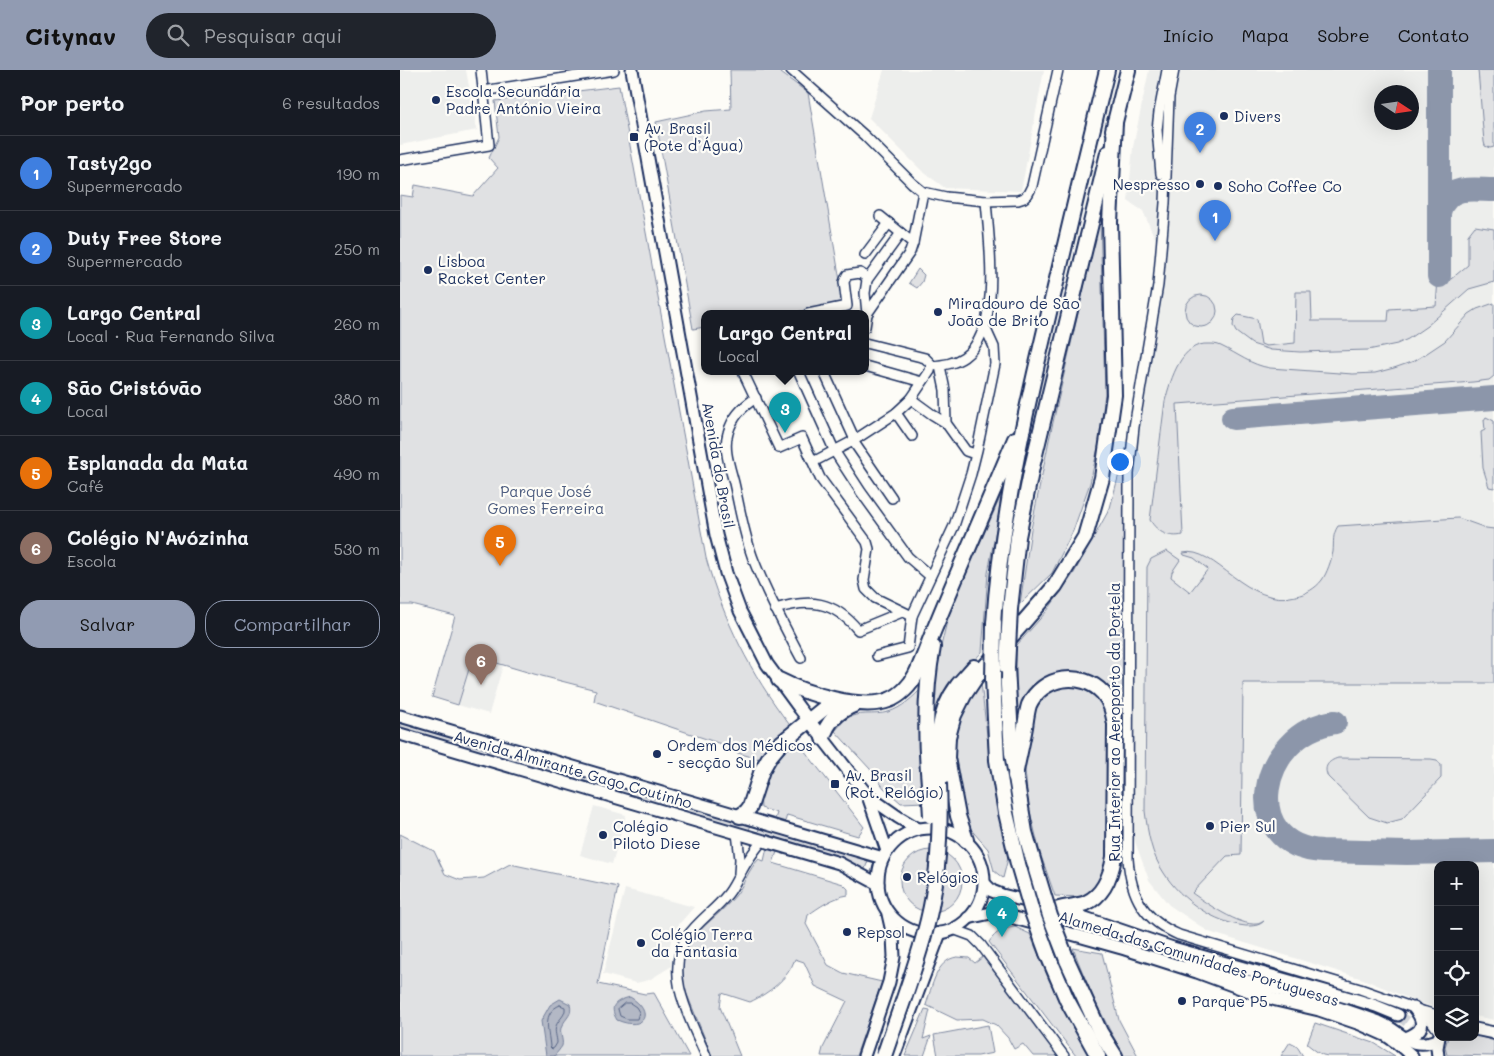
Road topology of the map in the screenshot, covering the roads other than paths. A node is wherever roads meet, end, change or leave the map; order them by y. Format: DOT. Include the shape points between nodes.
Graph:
graph roads {
  1 [pos="481,70"];
  2 [pos="614,70"];
  3 [pos="632,70"];
  4 [pos="791,70"];
  5 [pos="1058,70"];
  6 [pos="1107,70"];
  7 [pos="1128,70"];
  8 [pos="1167,70"];
  9 [pos="1174,70"];
  10 [pos="483,91"];
  11 [pos="1115,122"];
  12 [pos="400,160"];
  13 [pos="923,192"];
  14 [pos="986,201"];
  15 [pos="880,216"];
  16 [pos="1162,219"];
  17 [pos="889,223"];
  18 [pos="902,233"];
  19 [pos="913,243"];
  20 [pos="865,255"];
  21 [pos="867,280"];
  22 [pos="828,310"];
  23 [pos="867,310"];
  24 [pos="869,313"];
  25 [pos="984,325"];
  26 [pos="869,344"];
  27 [pos="931,366"];
  28 [pos="940,366"];
  29 [pos="869,367"];
  30 [pos="744,375"];
  31 [pos="800,375"];
  32 [pos="825,375"];
  33 [pos="922,382"];
  34 [pos="756,398"];
  35 [pos="912,399"];
  36 [pos="896,413"];
  37 [pos="1025,415"];
  38 [pos="946,423"];
  39 [pos="912,436"];
  40 [pos="854,441"];
  41 [pos="835,452"];
  42 [pos="975,454"];
  43 [pos="813,462"];
  44 [pos="892,498"];
  45 [pos="930,576"];
  46 [pos="944,607"];
  47 [pos="775,609"];
  48 [pos="902,612"];
  49 [pos="912,616"];
  50 [pos="1024,621"];
  51 [pos="876,656"];
  52 [pos="801,658"];
  53 [pos="779,680"];
  54 [pos="852,702"];
  55 [pos="400,716"];
  56 [pos="809,720"];
  57 [pos="400,734"];
  58 [pos="823,738"];
  59 [pos="1015,776"];
  60 [pos="934,783"];
  61 [pos="868,796"];
  62 [pos="740,816"];
  63 [pos="918,829"];
  64 [pos="737,833"];
  65 [pos="762,840"];
  66 [pos="966,840"];
  67 [pos="885,854"];
  68 [pos="739,876"];
  69 [pos="878,884"];
  70 [pos="985,884"];
  71 [pos="1059,909"];
  72 [pos="888,912"];
  73 [pos="968,918"];
  74 [pos="953,929"];
  75 [pos="940,933"];
  76 [pos="1173,948"];
  77 [pos="1414,1008"];
  78 [pos="1425,1012"];
  79 [pos="1434,1014"];
  80 [pos="1398,1015"];
  81 [pos="1434,1029"];
  82 [pos="1479,1030"];
  83 [pos="1494,1033"];
  84 [pos="1434,1038"];
  85 [pos="1402,1041"];
  86 [pos="1438,1041"];
  87 [pos="706,1056"];
  88 [pos="864,1056"];
  89 [pos="874,1056"];
  90 [pos="884,1056"];
  91 [pos="894,1056"];
  92 [pos="1064,1056"];
  93 [pos="1098,1056"];
  94 [pos="1115,1056"];
  95 [pos="1412,1056"];
  96 [pos="1418,1056"];
  97 [pos="1438,1056"];
  1 -- 10 [label="street"];
  2 -- 10 [label="street"];
  3 -- 53 [label="main road, Avenida do Brasil" via="720,554 748,629"];
  4 -- 13 [label="street"];
  5 -- 14 [label="street" via="1028,194 1018,200"];
  6 -- 37 [label="highway"];
  7 -- 11 [label="highway"];
  8 -- 16 [label="street" via="1158,112"];
  9 -- 16 [label="street" via="1169,97"];
  10 -- 12 [label="street" via="489,145"];
  11 -- 50 [label="highway" via="1110,222 1114,395 1102,478 1085,537 1055,586"];
  11 -- 59 [label="highway, bridge" via="1018,537 1007,668"];
  13 -- 14 [label="street"];
  13 -- 19 [label="street"];
  14 -- 25 [label="street" via="992,267"];
  15 -- 17 [label="street"];
  16 -- 77 [label="street, Rua Interior ao Aeroporto da Portela" via="1158,285 1129,474 1128,860 1132,887 1150,917 1169,931"];
  17 -- 18 [label="street"];
  17 -- 20 [label="street"];
  18 -- 19 [label="street"];
  18 -- 21 [label="street"];
  19 -- 24 [label="street" via="905,261"];
  21 -- 22 [label="street" via="860,273 847,275 844,282 848,306"];
  21 -- 23 [label="street"];
  25 -- 28 [label="street" via="979,340 965,356"];
  25 -- 42 [label="street" via="994,347 994,364"];
  26 -- 27 [label="street" via="925,358"];
  27 -- 28 [label="street"];
  27 -- 33 [label="street"];
  28 -- 38 [label="street"];
  29 -- 33 [label="street"];
  30 -- 34 [label="street"];
  31 -- 41 [label="street"];
  32 -- 40 [label="street"];
  33 -- 35 [label="street"];
  34 -- 43 [label="street" via="780,448 802,438"];
  34 -- 47 [label="street" via="735,418 726,443 748,544"];
  35 -- 36 [label="street"];
  35 -- 38 [label="street"];
  36 -- 39 [label="street"];
  36 -- 40 [label="street"];
  37 -- 46 [label="highway"];
  37 -- 93 [label="highway, bridge" via="996,588 992,679 997,760 1006,813 1032,912 1067,1000"];
  38 -- 42 [label="street" via="966,451"];
  40 -- 41 [label="street"];
  40 -- 44 [label="street"];
  41 -- 43 [label="street"];
  41 -- 45 [label="street" via="908,557"];
  42 -- 45 [label="street" via="954,526"];
  43 -- 48 [label="street" via="820,478 869,546 864,580 866,589 875,598"];
  45 -- 49 [label="street"];
  46 -- 54 [label="highway" via="916,675 908,686 890,700"];
  46 -- 60 [label="highway" via="933,649 926,712 926,749"];
  47 -- 48 [label="street" via="793,604 825,605 848,618 858,630"];
  47 -- 52 [label="street"];
  48 -- 49 [label="street"];
  49 -- 51 [label="street" via="908,648"];
  50 -- 60 [label="highway" via="980,660 949,700 938,737"];
  50 -- 66 [label="highway" via="964,695 948,737 947,758"];
  53 -- 54 [label="highway" via="799,689"];
  53 -- 56 [label="main road, Avenida do Brasil"];
  54 -- 56 [label="highway" via="830,705"];
  54 -- 58 [label="highway" via="826,728"];
  55 -- 62 [label="main road, Avenida Almirante Gago Coutinho"];
  56 -- 58 [label="main road, Avenida do Brasil"];
  56 -- 62 [label="highway" via="770,756 750,807"];
  57 -- 64 [label="main road, Avenida Almirante Gago Coutinho"];
  58 -- 61 [label="main road, Avenida do Brasil"];
  59 -- 71 [label="highway" via="1029,705 1037,693 1048,684 1063,679 1078,679 1103,693 1112,706 1115,724 1112,872 1105,886 1086,903"];
  59 -- 94 [label="highway, bridge" via="1025,832 1050,916 1100,1032"];
  60 -- 89 [label="highway, bridge" via="923,900 912,946"];
  60 -- 90 [label="highway, bridge" via="940,815 939,844 928,920"];
  61 -- 63 [label="main road, Avenida do Brasil"];
  61 -- 67 [label="main road, Avenida do Brasil"];
  62 -- 67 [label="main road, Avenida Almirante Gago Coutinho"];
  63 -- 66 [label="main road" via="934,827 951,831"];
  63 -- 67 [label="main road" via="900,837"];
  64 -- 65 [label="main road, Avenida Almirante Gago Coutinho"];
  64 -- 68 [label="street"];
  65 -- 68 [label="street"];
  65 -- 69 [label="main road, Avenida Almirante Gago Coutinho" via="839,863"];
  66 -- 70 [label="main road" via="977,854"];
  67 -- 69 [label="main road" via="878,871"];
  68 -- 87 [label="street" via="727,896 687,937 677,969 682,998"];
  69 -- 72 [label="main road"];
  70 -- 71 [label="main road, Alameda das Comunidades Portuguesas" via="1002,895"];
  70 -- 73 [label="main road" via="982,897"];
  71 -- 76 [label="main road, Alameda das Comunidades Portuguesas"];
  72 -- 75 [label="main road" via="910,930"];
  72 -- 88 [label="main road" via="894,957"];
  73 -- 74 [label="main road"];
  73 -- 85 [label="main road, Alameda das Comunidades Portuguesas" via="1000,914 1125,949 1276,1000 1319,1010"];
  74 -- 75 [label="main road"];
  74 -- 92 [label="street" via="972,936 981,945"];
  75 -- 91 [label="main road"];
  76 -- 80 [label="main road, Alameda das Comunidades Portuguesas" via="1357,1000"];
  76 -- 85 [label="main road" via="1194,961 1242,980 1381,1023"];
  77 -- 78 [label="street, Rua Interior ao Aeroporto da Portela"];
  77 -- 85 [label="main road" via="1420,1015 1422,1026 1420,1031"];
  78 -- 79 [label="street, Rua Interior ao Aeroporto da Portela"];
  78 -- 81 [label="street"];
  82 -- 83 [label="main road"];
  84 -- 85 [label="main road" via="1423,1044"];
  85 -- 95 [label="main road, Alameda das Comunidades Portuguesas"];
  85 -- 96 [label="main road"];
  86 -- 97 [label="main road"];
}
